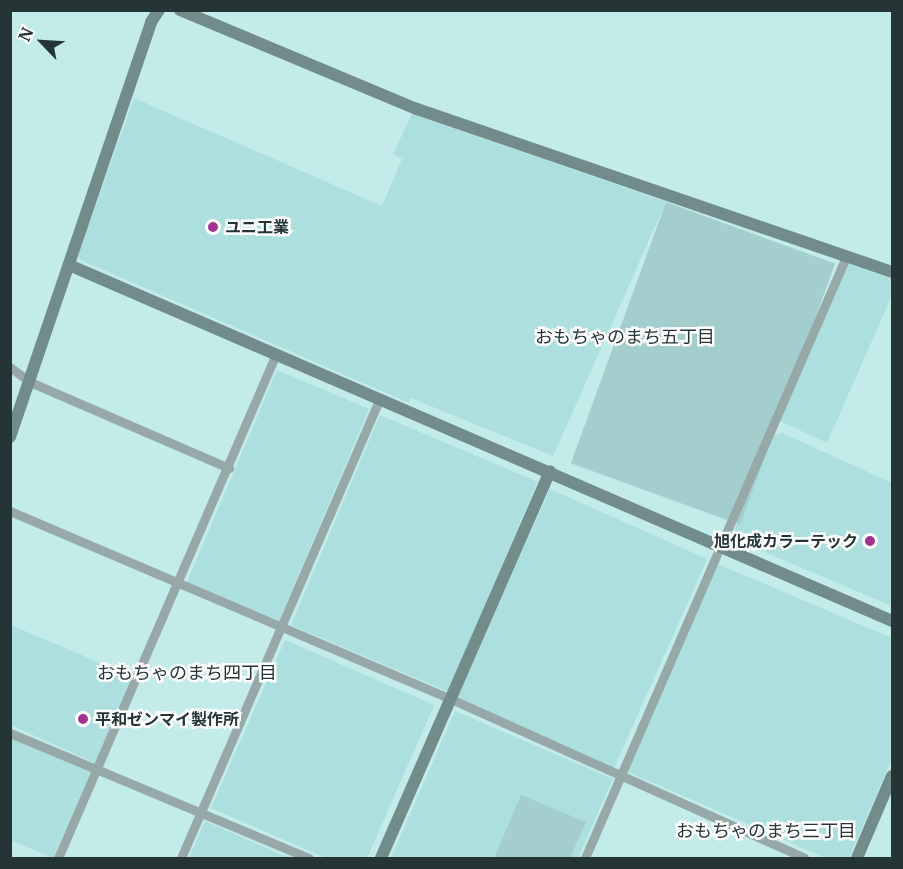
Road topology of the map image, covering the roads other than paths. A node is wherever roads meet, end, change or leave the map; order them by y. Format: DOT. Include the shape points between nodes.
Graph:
graph roads {
  1 [pos="159,10"];
  2 [pos="180,10"];
  3 [pos="846,257"];
  4 [pos="69,265"];
  5 [pos="892,272"];
  6 [pos="276,354"];
  7 [pos="10,367"];
  8 [pos="30,382"];
  9 [pos="380,398"];
  10 [pos="10,437"];
  11 [pos="229,468"];
  12 [pos="550,471"];
  13 [pos="10,511"];
  14 [pos="719,545"];
  15 [pos="178,582"];
  16 [pos="892,621"];
  17 [pos="282,626"];
  18 [pos="451,699"];
  19 [pos="10,733"];
  20 [pos="96,768"];
  21 [pos="621,776"];
  22 [pos="892,776"];
  23 [pos="201,812"];
  24 [pos="58,858"];
  25 [pos="181,858"];
  26 [pos="309,858"];
  27 [pos="381,858"];
  28 [pos="585,858"];
  29 [pos="804,858"];
  30 [pos="856,858"];
  1 -- 4 [label="street" via="151,22"];
  2 -- 3 [label="street" via="417,109"];
  3 -- 5 [label="street"];
  3 -- 14 [label="street"];
  4 -- 6 [label="street"];
  4 -- 8 [label="street"];
  6 -- 9 [label="street"];
  6 -- 11 [label="street"];
  7 -- 8 [label="street"];
  8 -- 10 [label="street"];
  8 -- 11 [label="street"];
  9 -- 12 [label="street"];
  9 -- 17 [label="street"];
  11 -- 15 [label="street"];
  12 -- 14 [label="street"];
  12 -- 18 [label="street"];
  13 -- 15 [label="street"];
  14 -- 16 [label="street"];
  14 -- 21 [label="street"];
  15 -- 17 [label="street"];
  15 -- 20 [label="street"];
  17 -- 18 [label="street"];
  17 -- 23 [label="street"];
  18 -- 21 [label="street"];
  18 -- 27 [label="street"];
  19 -- 20 [label="street"];
  20 -- 23 [label="street"];
  20 -- 24 [label="street"];
  21 -- 28 [label="street"];
  21 -- 29 [label="street"];
  22 -- 30 [label="street"];
  23 -- 25 [label="street"];
  23 -- 26 [label="street"];
}
